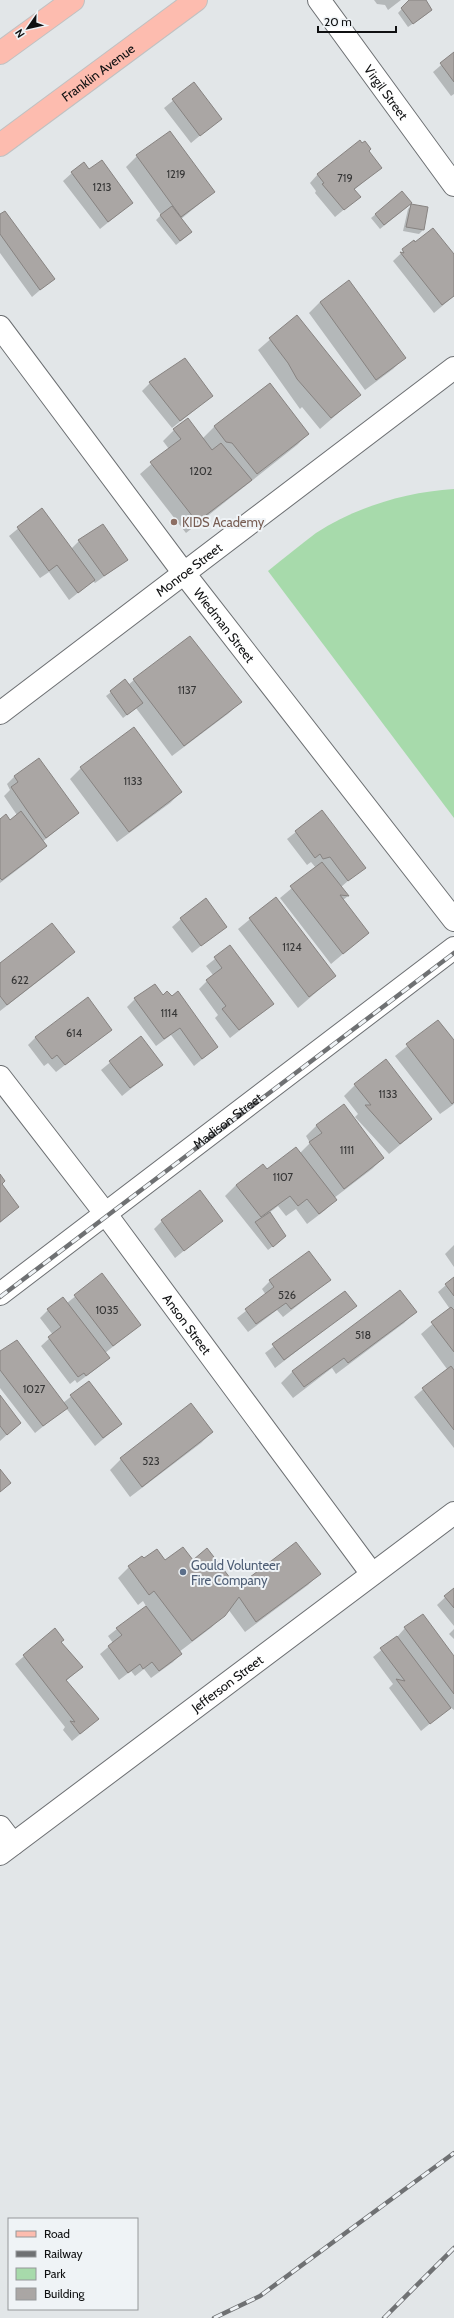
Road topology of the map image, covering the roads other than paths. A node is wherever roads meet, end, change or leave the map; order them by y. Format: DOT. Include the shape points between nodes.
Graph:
graph roads {
  1 [pos="73,0"];
  2 [pos="196,0"];
  3 [pos="319,0"];
  4 [pos="0,53"];
  5 [pos="0,145"];
  6 [pos="454,185"];
  7 [pos="0,327"];
  8 [pos="454,368"];
  9 [pos="183,572"];
  10 [pos="0,713"];
  11 [pos="454,920"];
  12 [pos="454,948"];
  13 [pos="0,1077"];
  14 [pos="105,1213"];
  15 [pos="0,1294"];
  16 [pos="454,1513"];
  17 [pos="372,1574"];
  18 [pos="4,1841"];
  1 -- 4 [label="main road"];
  2 -- 5 [label="main road, Franklin Avenue"];
  3 -- 6 [label="street, Virgil Street"];
  7 -- 9 [label="street, Wiedman Street"];
  8 -- 9 [label="street, Monroe Street"];
  9 -- 10 [label="street, Monroe Street"];
  9 -- 11 [label="street, Wiedman Street"];
  12 -- 14 [label="street, Madison Street"];
  13 -- 14 [label="street, Anson Street"];
  14 -- 15 [label="street, Madison Street"];
  14 -- 17 [label="street, Anson Street"];
  16 -- 17 [label="street, Jefferson Street"];
  17 -- 18 [label="street, Jefferson Street"];
}
